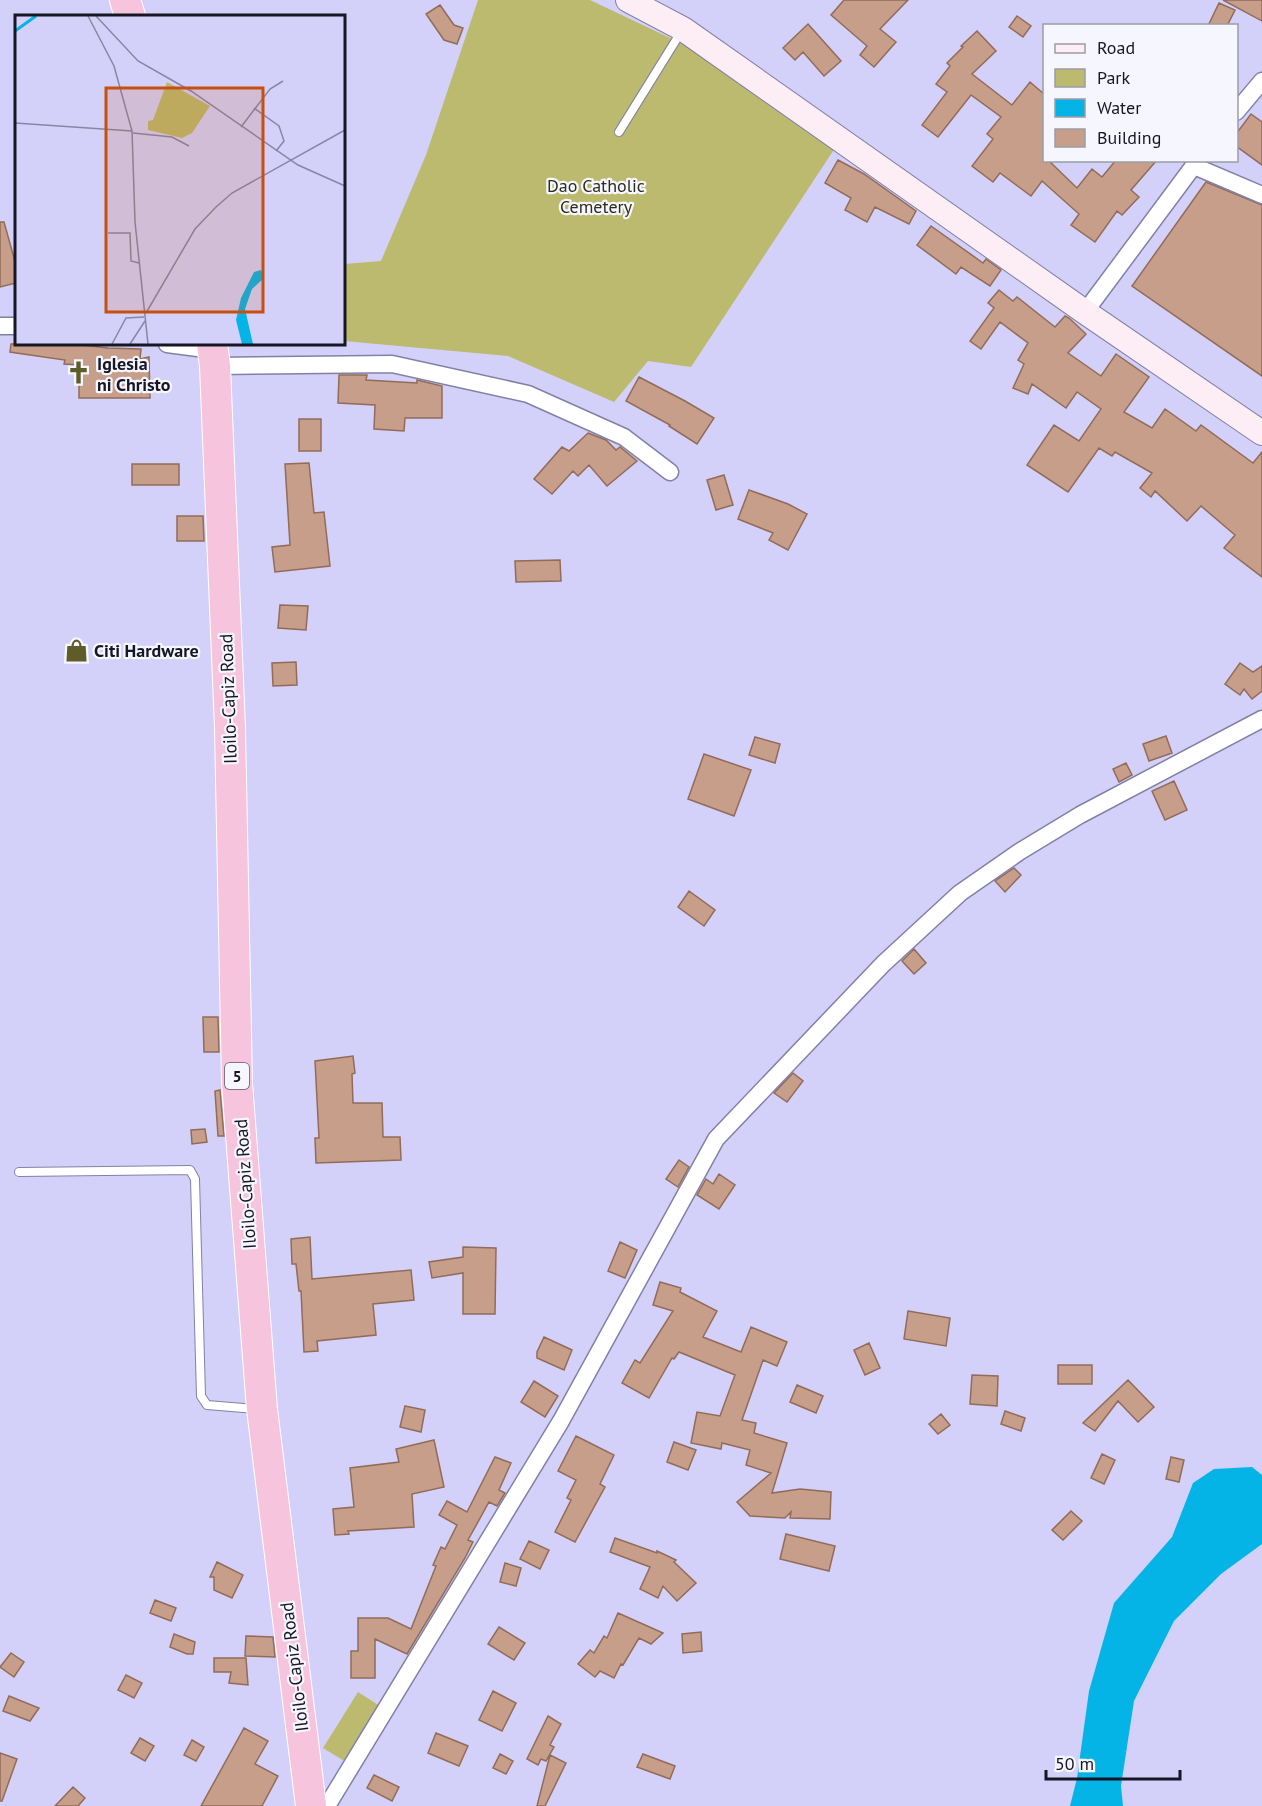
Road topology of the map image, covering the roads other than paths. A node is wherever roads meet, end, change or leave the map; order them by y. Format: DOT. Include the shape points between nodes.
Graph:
graph roads {
  1 [pos="125,0"];
  2 [pos="628,0"];
  3 [pos="130,15"];
  4 [pos="683,29"];
  5 [pos="1262,81"];
  6 [pos="1238,110"];
  7 [pos="620,132"];
  8 [pos="1196,163"];
  9 [pos="1262,195"];
  10 [pos="1085,312"];
  11 [pos="172,345"];
  12 [pos="213,353"];
  13 [pos="1262,433"];
  14 [pos="670,472"];
  15 [pos="1262,719"];
  16 [pos="19,1172"];
  17 [pos="262,1409"];
  18 [pos="311,1806"];
  19 [pos="327,1806"];
  1 -- 3 [label="highway"];
  2 -- 4 [label="street"];
  4 -- 7 [label="lane"];
  4 -- 10 [label="street"];
  5 -- 6 [label="street"];
  8 -- 9 [label="street"];
  8 -- 10 [label="street"];
  10 -- 13 [label="street"];
  11 -- 12 [label="street"];
  12 -- 14 [label="street" via="392,364 528,394 624,437"];
  12 -- 17 [label="highway, Iloilo-Capiz Road / 5" via="230,728 237,1083"];
  15 -- 19 [label="street" via="1080,815 960,893 883,964 716,1139 561,1421"];
  16 -- 17 [label="lane" via="190,1170 195,1179 201,1396 207,1405"];
  17 -- 18 [label="highway, Iloilo-Capiz Road / 5"];
}
